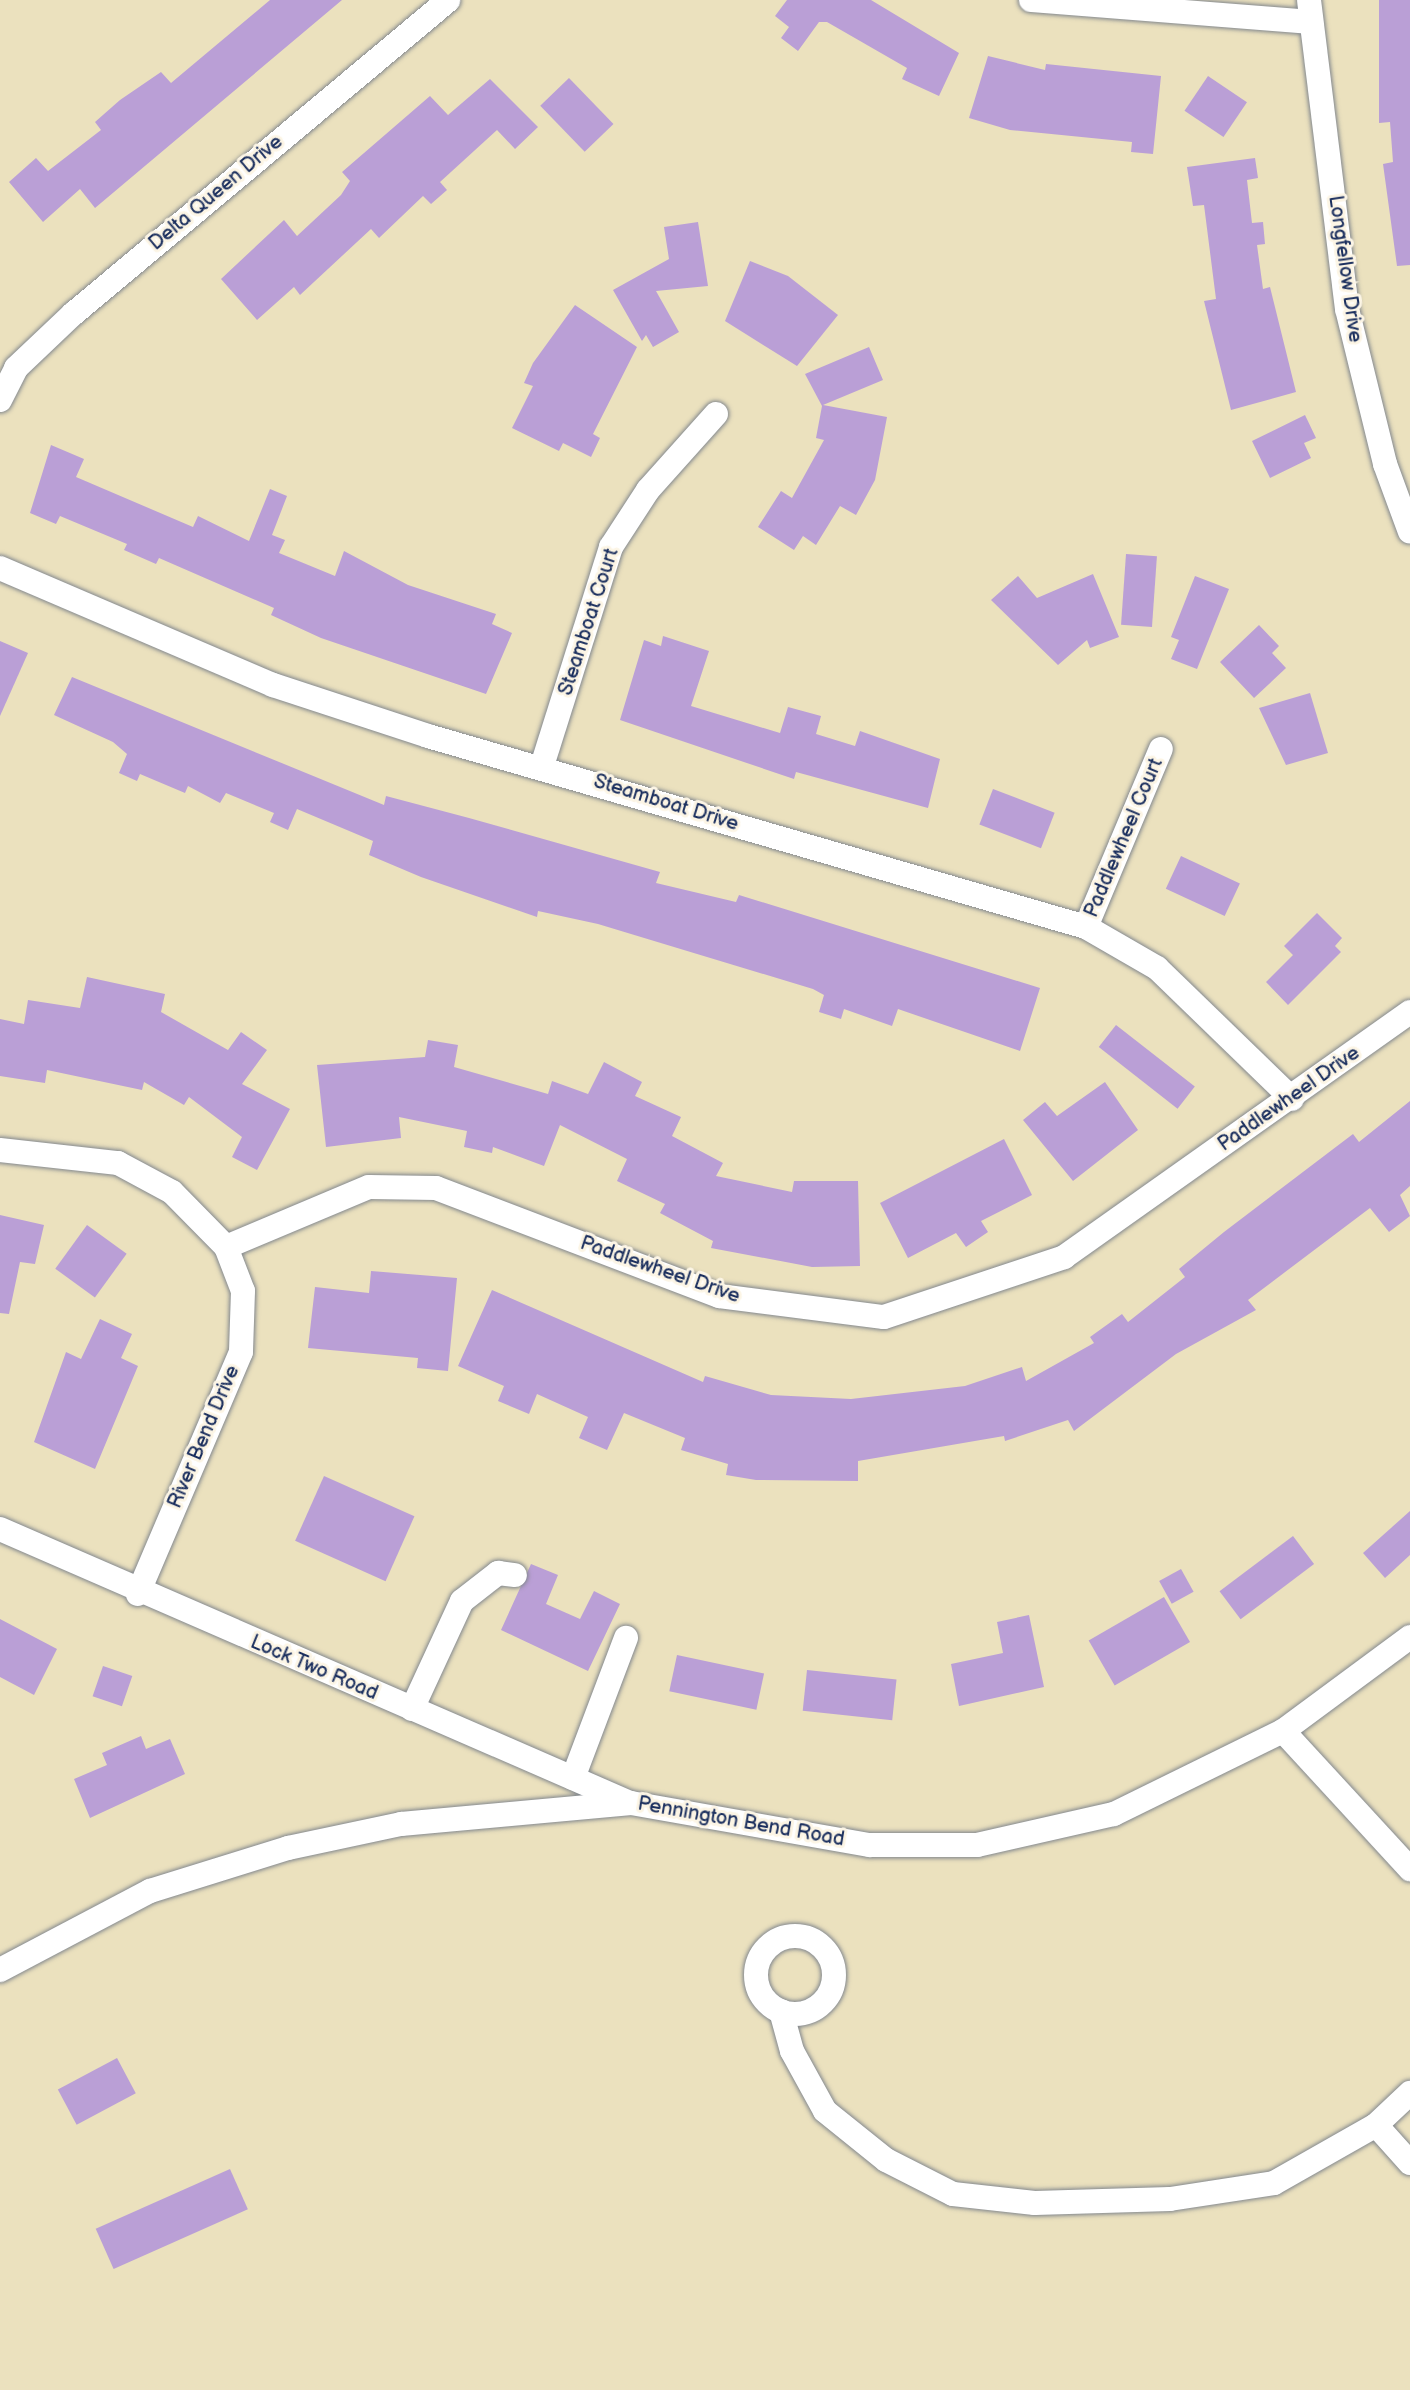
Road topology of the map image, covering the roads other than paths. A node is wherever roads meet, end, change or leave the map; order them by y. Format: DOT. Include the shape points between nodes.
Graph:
graph roads {
  1 [pos="448,0"];
  2 [pos="1031,0"];
  3 [pos="1309,11"];
  4 [pos="0,400"];
  5 [pos="716,414"];
  6 [pos="1410,532"];
  7 [pos="0,568"];
  8 [pos="1161,749"];
  9 [pos="542,766"];
  10 [pos="1086,927"];
  11 [pos="1410,1012"];
  12 [pos="1292,1099"];
  13 [pos="0,1150"];
  14 [pos="226,1247"];
  15 [pos="0,1529"];
  16 [pos="515,1575"];
  17 [pos="138,1594"];
  18 [pos="1410,1637"];
  19 [pos="626,1638"];
  20 [pos="412,1709"];
  21 [pos="1283,1731"];
  22 [pos="573,1778"];
  23 [pos="631,1803"];
  24 [pos="1410,1869"];
  25 [pos="0,1970"];
  26 [pos="781,2011"];
  27 [pos="1410,2093"];
  28 [pos="1376,2125"];
  29 [pos="1410,2163"];
  1 -- 4 [label="street, Delta Queen Drive" via="73,314 16,368"];
  2 -- 3 [label="street"];
  3 -- 6 [label="street, Longfellow Drive" via="1347,309 1385,464"];
  5 -- 9 [label="street, Steamboat Court" via="648,490 611,547"];
  7 -- 9 [label="street, Steamboat Drive" via="273,685"];
  8 -- 10 [label="street, Paddlewheel Court"];
  9 -- 10 [label="street, Steamboat Drive"];
  10 -- 12 [label="street, Steamboat Drive" via="1157,968"];
  11 -- 12 [label="street, Paddlewheel Drive"];
  12 -- 14 [label="street, Paddlewheel Drive" via="1064,1257 884,1317 719,1296 436,1188 369,1187"];
  13 -- 14 [label="street, River Bend Drive" via="118,1163 172,1192"];
  14 -- 17 [label="street, River Bend Drive" via="243,1291 241,1352"];
  15 -- 17 [label="street, Lock Two Road"];
  16 -- 20 [label="street" via="498,1573 462,1601"];
  17 -- 20 [label="street, Lock Two Road"];
  18 -- 21 [label="street, Pennington Bend Road"];
  19 -- 22 [label="street"];
  20 -- 22 [label="street, Lock Two Road"];
  21 -- 23 [label="street, Pennington Bend Road" via="1114,1814 977,1845 870,1845"];
  21 -- 24 [label="street"];
  22 -- 23 [label="street, Lock Two Road"];
  23 -- 25 [label="street, Pennington Bend Road" via="401,1824 288,1848 150,1891"];
  26 -- 28 [label="street" via="792,2051 825,2111 886,2160 953,2194 1035,2203 1170,2199 1274,2183"];
  27 -- 28 [label="street"];
  28 -- 29 [label="street"];
}
